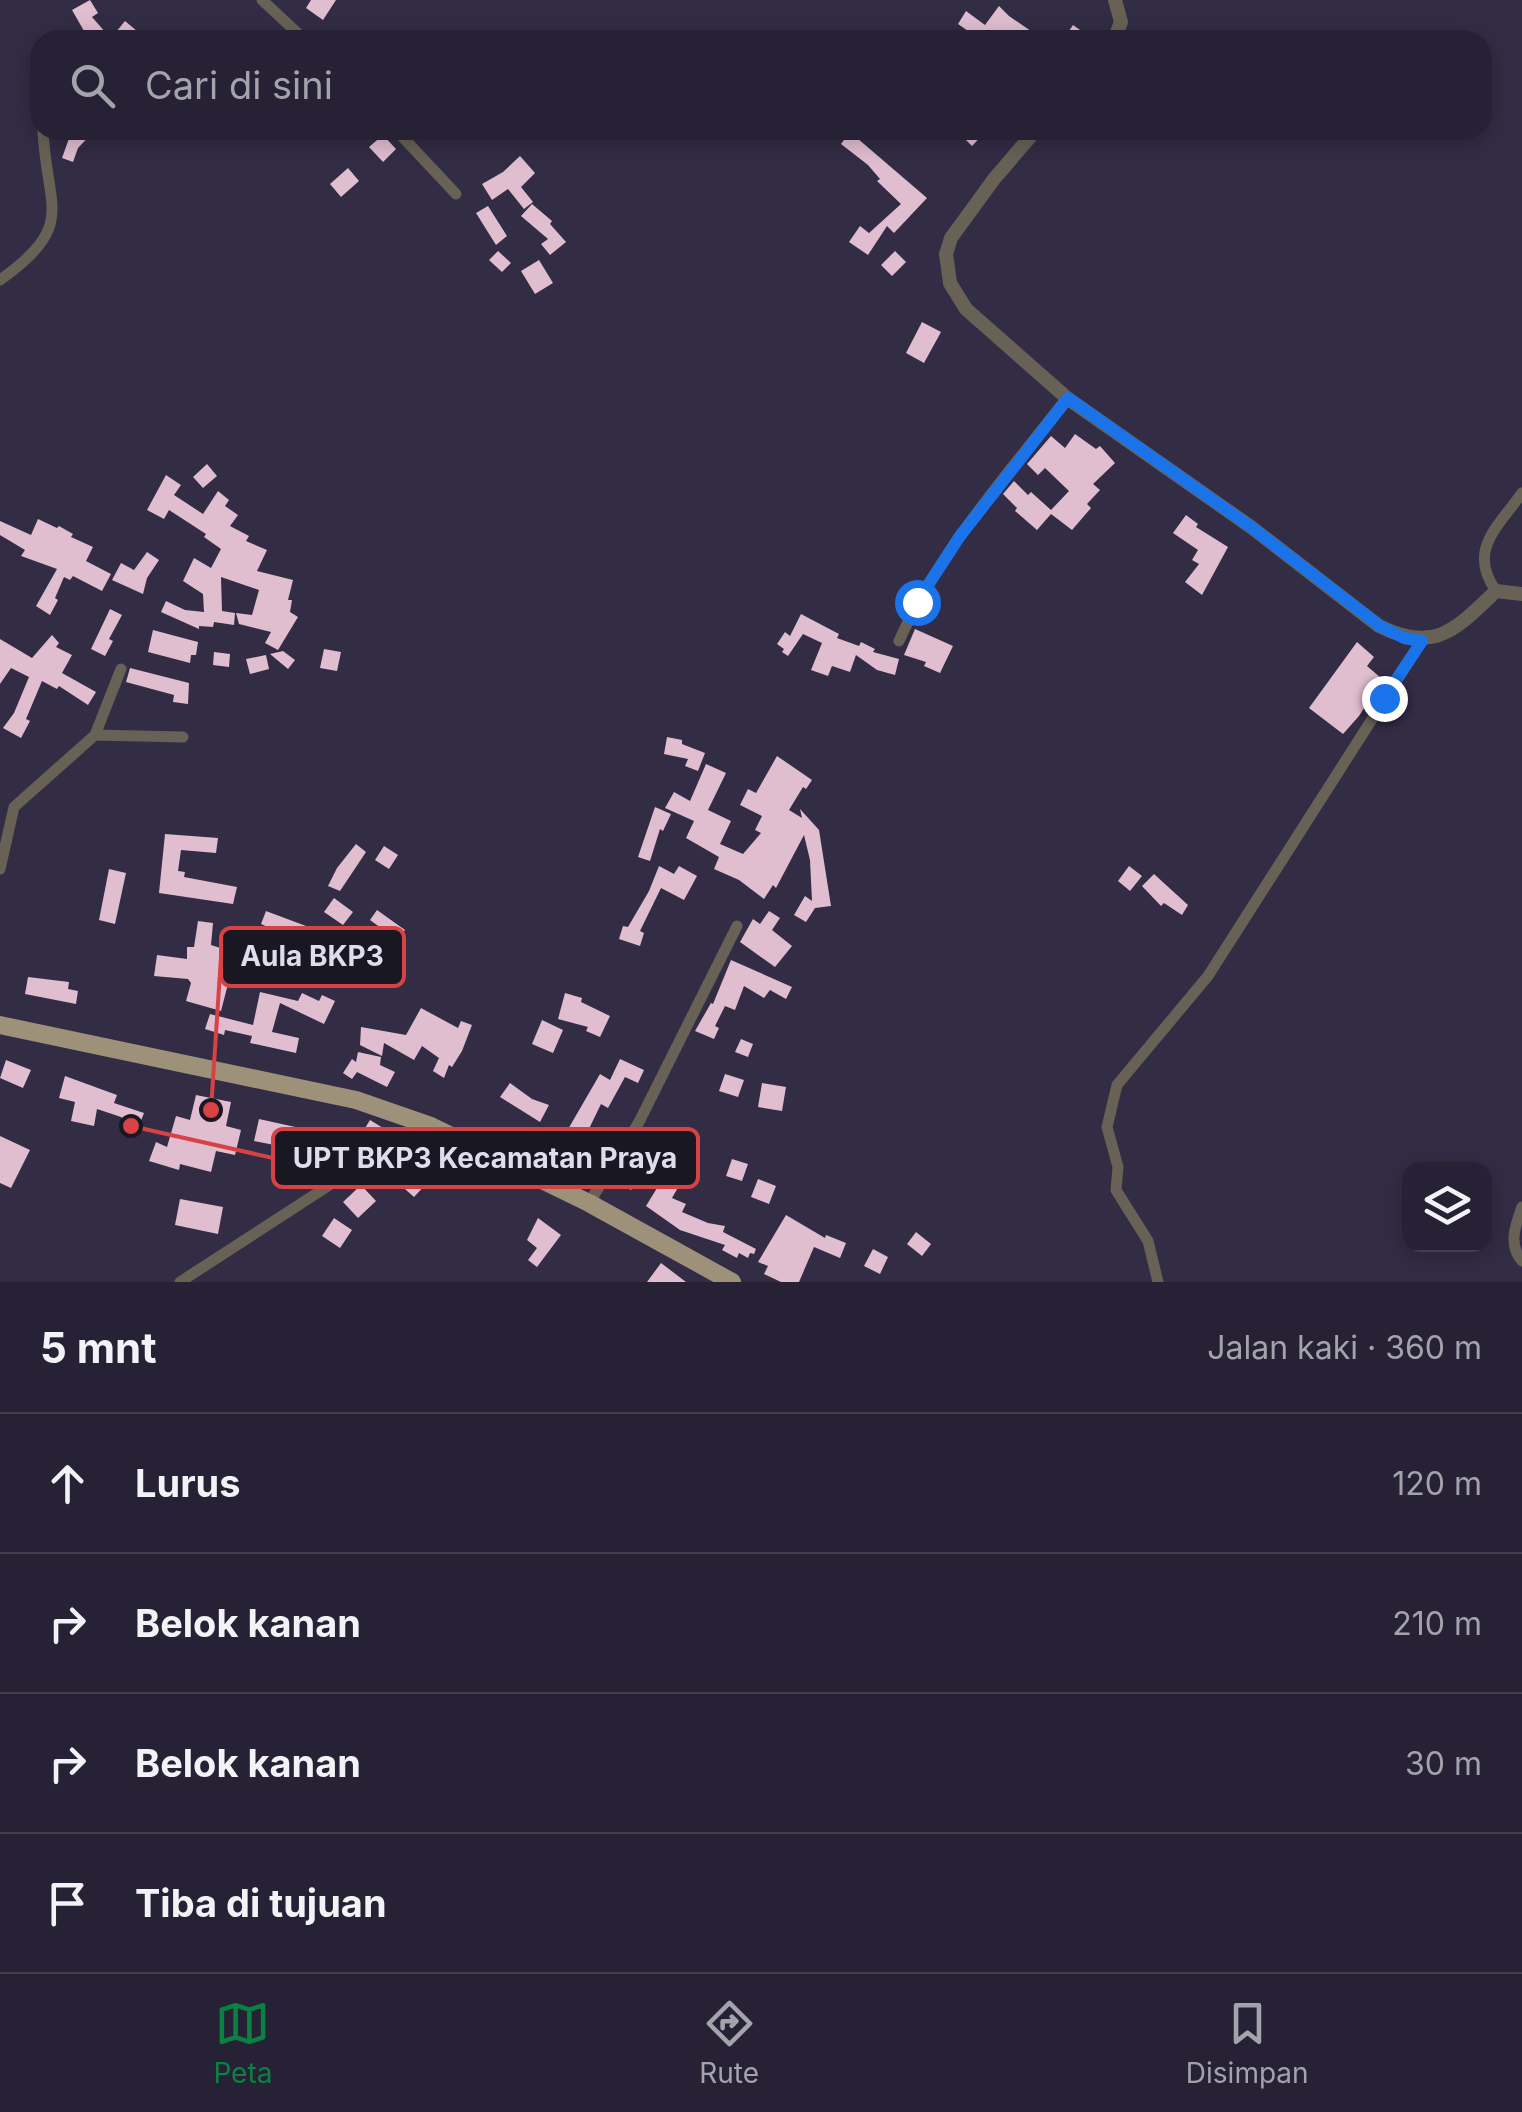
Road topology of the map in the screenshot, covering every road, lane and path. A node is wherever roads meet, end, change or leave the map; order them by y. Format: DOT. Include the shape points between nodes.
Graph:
graph roads {
  1 [pos="262,0"];
  2 [pos="1115,0"];
  3 [pos="294,30"];
  4 [pos="1118,30"];
  5 [pos="44,140"];
  6 [pos="405,140"];
  7 [pos="1028,140"];
  8 [pos="456,194"];
  9 [pos="0,280"];
  10 [pos="1068,398"];
  11 [pos="1522,492"];
  12 [pos="1496,591"];
  13 [pos="1522,594"];
  14 [pos="900,641"];
  15 [pos="1422,641"];
  16 [pos="121,669"];
  17 [pos="95,736"];
  18 [pos="183,737"];
  19 [pos="0,868"];
  20 [pos="737,926"];
  21 [pos="0,1025"];
  22 [pos="431,1126"];
  23 [pos="589,1203"];
  24 [pos="1522,1207"];
  25 [pos="1522,1261"];
  26 [pos="180,1282"];
  27 [pos="732,1282"];
  28 [pos="1158,1282"];
  1 -- 3 [label="street"];
  2 -- 4 [label="street"];
  5 -- 9 [label="street" via="53,204 48,234"];
  6 -- 8 [label="street"];
  7 -- 10 [label="street" via="951,238 950,283 966,310"];
  10 -- 14 [label="street" via="960,536"];
  10 -- 15 [label="street" via="1380,626"];
  11 -- 12 [label="street" via="1484,546 1486,577"];
  12 -- 13 [label="street"];
  12 -- 15 [label="street" via="1452,628"];
  15 -- 28 [label="street" via="1208,976 1117,1085 1107,1126 1118,1167 1116,1190 1148,1241"];
  16 -- 17 [label="street"];
  17 -- 18 [label="street"];
  17 -- 19 [label="street" via="14,807"];
  20 -- 23 [label="street" via="638,1122"];
  21 -- 22 [label="main road" via="356,1100"];
  22 -- 23 [label="main road"];
  22 -- 26 [label="street"];
  23 -- 27 [label="main road"];
  24 -- 25 [label="street" via="1513,1238"];
}
